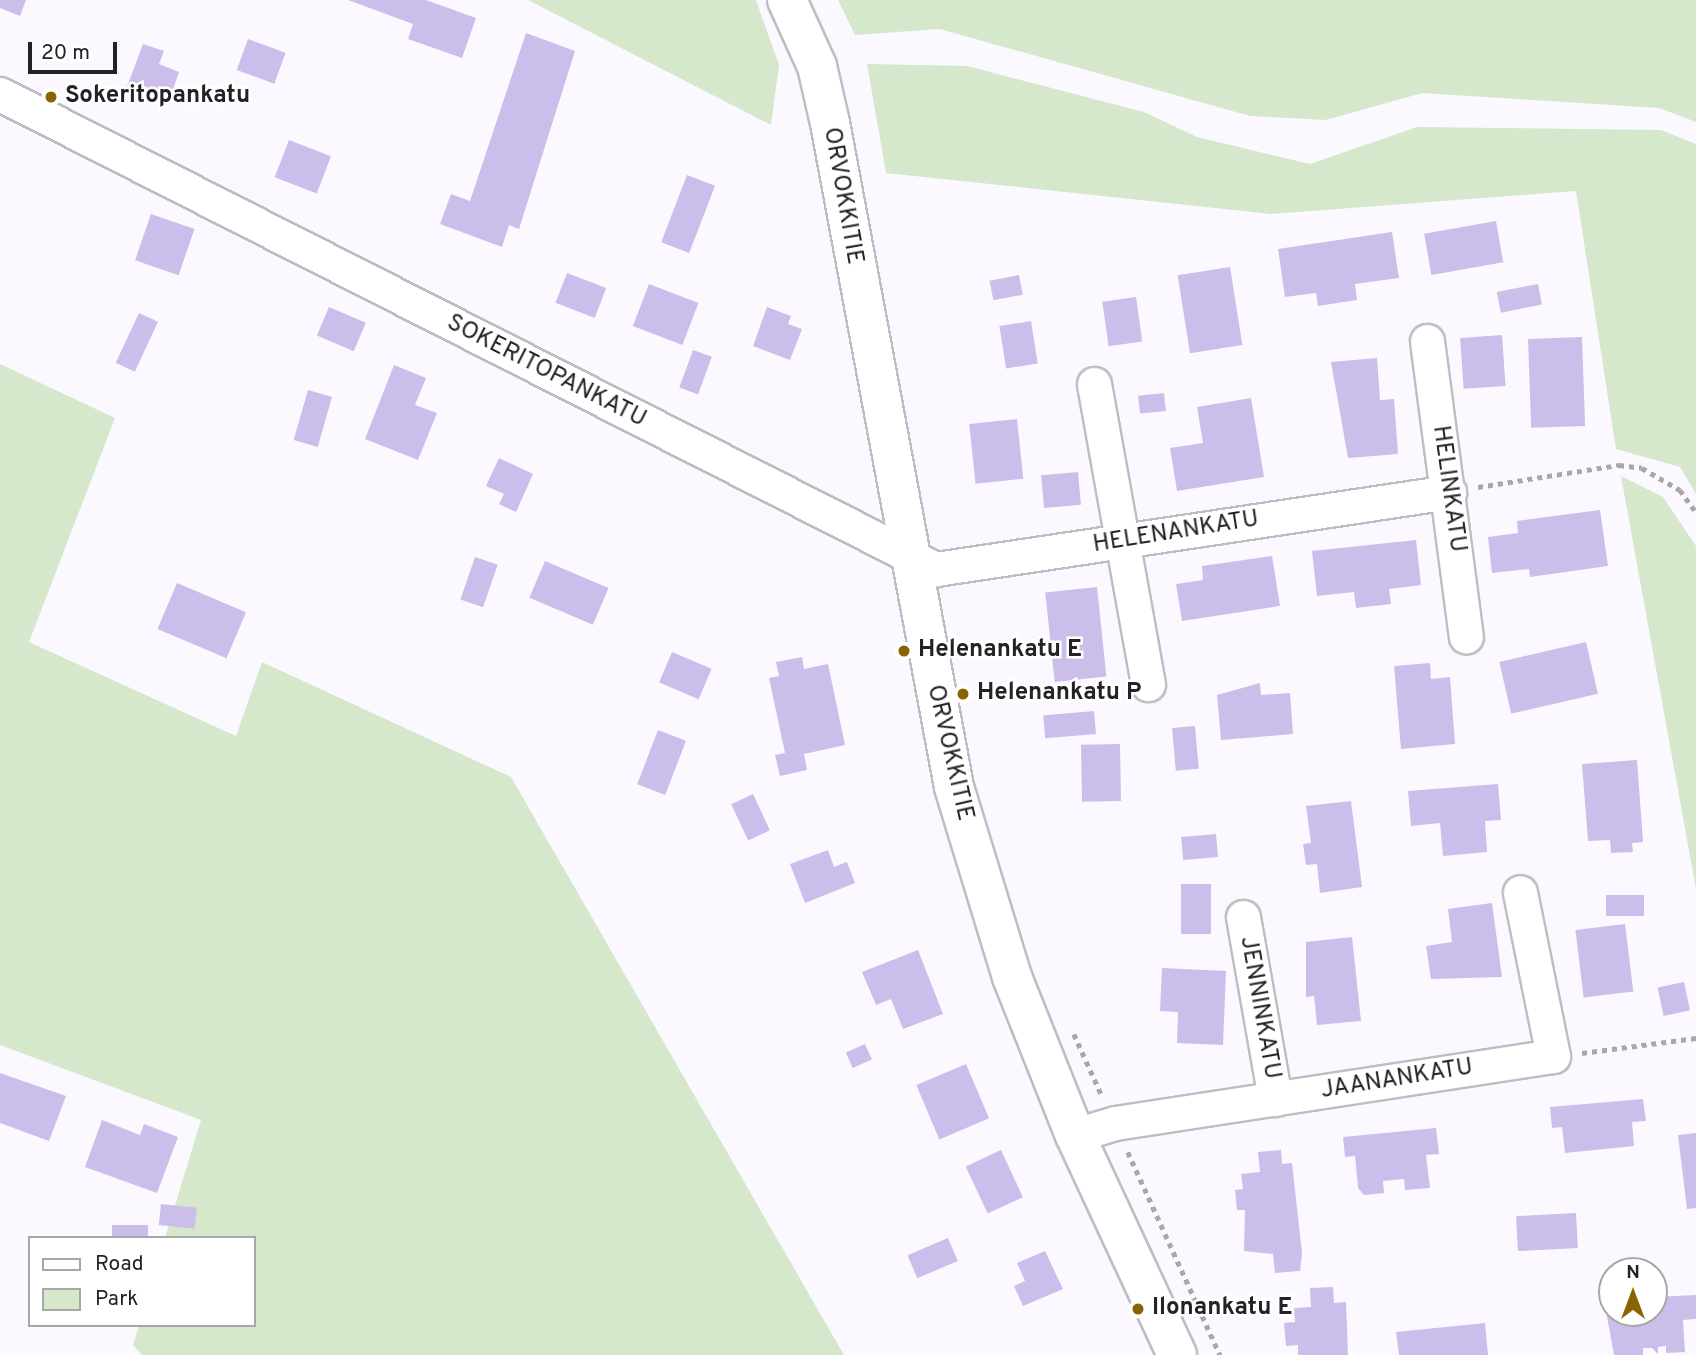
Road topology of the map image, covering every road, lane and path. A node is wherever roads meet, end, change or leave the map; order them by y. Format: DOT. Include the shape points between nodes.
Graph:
graph roads {
  1 [pos="787,0"];
  2 [pos="0,94"];
  3 [pos="1427,341"];
  4 [pos="1094,384"];
  5 [pos="1449,492"];
  6 [pos="1696,512"];
  7 [pos="1126,540"];
  8 [pos="905,553"];
  9 [pos="1466,636"];
  10 [pos="1148,684"];
  11 [pos="1520,892"];
  12 [pos="1243,917"];
  13 [pos="1069,1022"];
  14 [pos="1696,1038"];
  15 [pos="1553,1056"];
  16 [pos="1275,1099"];
  17 [pos="1115,1123"];
  18 [pos="1076,1135"];
  19 [pos="1177,1355"];
  20 [pos="1220,1355"];
  1 -- 8 [label="street, ORVOKKITIE" via="817,66 827,112"];
  2 -- 8 [label="street, SOKERITOPANKATU"];
  3 -- 5 [label="street, HELINKATU"];
  4 -- 7 [label="street"];
  5 -- 6 [label="path" via="1619,465 1662,477"];
  5 -- 7 [label="street, HELENANKATU"];
  5 -- 9 [label="street, HELINKATU"];
  7 -- 8 [label="street, HELENANKATU" via="936,569"];
  7 -- 10 [label="street"];
  8 -- 18 [label="street, ORVOKKITIE" via="954,787 989,908"];
  11 -- 15 [label="street"];
  12 -- 16 [label="street, JENNINKATU"];
  13 -- 17 [label="path"];
  14 -- 15 [label="path"];
  15 -- 16 [label="street, JAANANKATU"];
  16 -- 17 [label="street, JAANANKATU"];
  17 -- 18 [label="street, JAANANKATU"];
  17 -- 20 [label="path"];
  18 -- 19 [label="street, ORVOKKITIE"];
}
